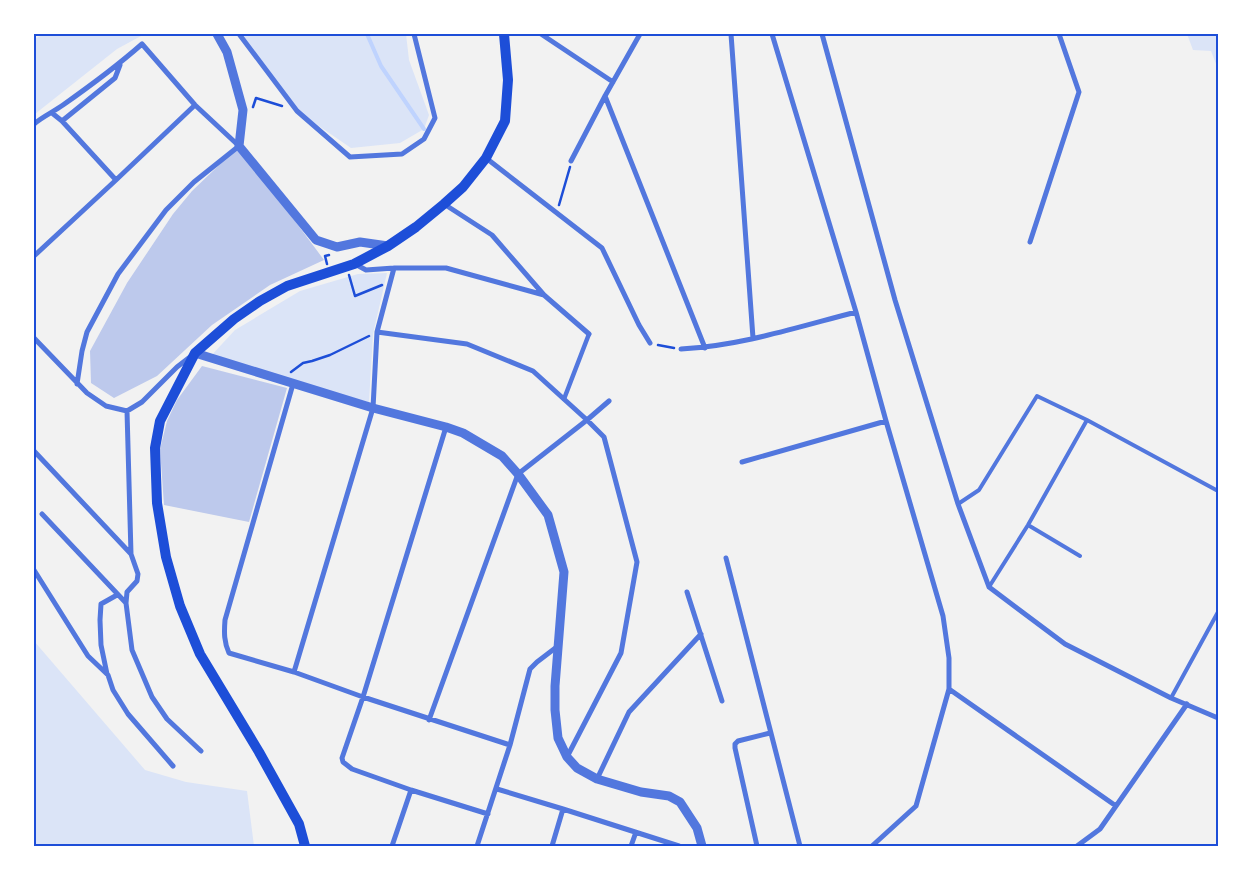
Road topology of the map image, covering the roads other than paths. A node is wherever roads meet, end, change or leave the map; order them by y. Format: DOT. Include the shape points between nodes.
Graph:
graph roads {
  1 [pos="217,34"];
  2 [pos="240,34"];
  3 [pos="414,34"];
  4 [pos="504,34"];
  5 [pos="541,34"];
  6 [pos="640,34"];
  7 [pos="731,34"];
  8 [pos="772,34"];
  9 [pos="822,34"];
  10 [pos="1059,34"];
  11 [pos="121,63"];
  12 [pos="613,82"];
  13 [pos="605,96"];
  14 [pos="195,105"];
  15 [pos="52,113"];
  16 [pos="62,121"];
  17 [pos="34,124"];
  18 [pos="239,146"];
  19 [pos="486,158"];
  20 [pos="571,161"];
  21 [pos="116,180"];
  22 [pos="444,204"];
  23 [pos="1030,242"];
  24 [pos="388,246"];
  25 [pos="34,256"];
  26 [pos="354,264"];
  27 [pos="394,268"];
  28 [pos="544,295"];
  29 [pos="856,312"];
  30 [pos="377,332"];
  31 [pos="589,334"];
  32 [pos="34,338"];
  33 [pos="753,338"];
  34 [pos="650,343"];
  35 [pos="706,348"];
  36 [pos="681,350"];
  37 [pos="195,353"];
  38 [pos="77,384"];
  39 [pos="293,384"];
  40 [pos="564,399"];
  41 [pos="609,401"];
  42 [pos="373,408"];
  43 [pos="126,411"];
  44 [pos="587,420"];
  45 [pos="1087,420"];
  46 [pos="886,421"];
  47 [pos="446,427"];
  48 [pos="34,451"];
  49 [pos="742,462"];
  50 [pos="518,474"];
  51 [pos="1218,491"];
  52 [pos="958,504"];
  53 [pos="42,514"];
  54 [pos="1028,525"];
  55 [pos="130,554"];
  56 [pos="1080,556"];
  57 [pos="726,558"];
  58 [pos="34,570"];
  59 [pos="989,587"];
  60 [pos="687,592"];
  61 [pos="117,595"];
  62 [pos="126,603"];
  63 [pos="1218,612"];
  64 [pos="701,634"];
  65 [pos="559,645"];
  66 [pos="294,672"];
  67 [pos="108,675"];
  68 [pos="949,689"];
  69 [pos="363,697"];
  70 [pos="1171,698"];
  71 [pos="722,701"];
  72 [pos="1187,704"];
  73 [pos="1218,718"];
  74 [pos="429,720"];
  75 [pos="770,733"];
  76 [pos="510,745"];
  77 [pos="201,751"];
  78 [pos="567,757"];
  79 [pos="173,766"];
  80 [pos="598,780"];
  81 [pos="497,788"];
  82 [pos="410,790"];
  83 [pos="1116,806"];
  84 [pos="563,808"];
  85 [pos="488,814"];
  86 [pos="636,832"];
  87 [pos="305,846"];
  88 [pos="392,846"];
  89 [pos="477,846"];
  90 [pos="552,846"];
  91 [pos="631,846"];
  92 [pos="679,846"];
  93 [pos="702,846"];
  94 [pos="758,846"];
  95 [pos="800,846"];
  96 [pos="872,846"];
  97 [pos="1077,846"];
  1 -- 18 [label="street" via="227,52 243,110"];
  2 -- 3 [label="street" via="297,111 350,157 402,154 424,139 435,118"];
  4 -- 19 [label="main road" via="508,80 505,121"];
  5 -- 12 [label="street"];
  6 -- 12 [label="street"];
  7 -- 33 [label="street"];
  8 -- 29 [label="street"];
  9 -- 52 [label="street" via="895,300"];
  10 -- 23 [label="street" via="1079,92"];
  11 -- 14 [label="street" via="142,44"];
  11 -- 15 [label="street"];
  11 -- 16 [label="street" via="115,78"];
  12 -- 13 [label="street"];
  13 -- 20 [label="street"];
  13 -- 35 [label="street"];
  14 -- 18 [label="street"];
  14 -- 21 [label="street"];
  15 -- 16 [label="street"];
  15 -- 17 [label="street"];
  16 -- 21 [label="street"];
  18 -- 24 [label="street" via="316,240 337,247 360,242"];
  18 -- 38 [label="street" via="194,182 166,210 118,274 87,332"];
  19 -- 22 [label="main road"];
  19 -- 34 [label="street" via="602,248"];
  21 -- 25 [label="street"];
  22 -- 24 [label="main road"];
  22 -- 28 [label="street" via="492,235"];
  24 -- 26 [label="main road"];
  26 -- 27 [label="street" via="366,270"];
  26 -- 37 [label="main road" via="287,286 260,301"];
  27 -- 28 [label="street" via="446,268"];
  27 -- 30 [label="street"];
  28 -- 31 [label="street"];
  29 -- 33 [label="street"];
  29 -- 46 [label="street"];
  30 -- 40 [label="street" via="467,344 533,372"];
  30 -- 42 [label="street"];
  31 -- 40 [label="street"];
  32 -- 38 [label="street"];
  33 -- 35 [label="street"];
  35 -- 36 [label="street"];
  37 -- 39 [label="street"];
  37 -- 43 [label="street" via="142,402"];
  37 -- 87 [label="main road" via="160,421 155,448 157,503 166,557 180,606 200,654 260,752 299,824"];
  38 -- 43 [label="street" via="106,406"];
  39 -- 42 [label="street"];
  39 -- 66 [label="street" via="225,620 224,633 229,654"];
  40 -- 44 [label="street"];
  41 -- 44 [label="street"];
  42 -- 47 [label="street"];
  42 -- 66 [label="street"];
  43 -- 55 [label="street"];
  44 -- 50 [label="street"];
  44 -- 78 [label="street" via="604,437 637,562 621,653"];
  45 -- 51 [label="lane"];
  45 -- 52 [label="lane" via="1037,396 979,490"];
  45 -- 54 [label="lane"];
  46 -- 49 [label="street"];
  46 -- 68 [label="street" via="943,616 950,658"];
  47 -- 50 [label="street" via="502,456"];
  47 -- 69 [label="street"];
  48 -- 55 [label="street"];
  50 -- 65 [label="street" via="548,515 564,572"];
  50 -- 74 [label="street"];
  52 -- 59 [label="street"];
  53 -- 61 [label="street"];
  54 -- 56 [label="lane"];
  54 -- 59 [label="lane"];
  55 -- 62 [label="street" via="138,581 128,592"];
  57 -- 75 [label="street"];
  58 -- 67 [label="street" via="88,656"];
  59 -- 70 [label="street" via="1065,644"];
  60 -- 64 [label="street"];
  61 -- 62 [label="street"];
  61 -- 67 [label="street" via="101,604 101,645"];
  62 -- 77 [label="street" via="132,650 152,697 167,719"];
  63 -- 70 [label="lane"];
  64 -- 71 [label="street"];
  64 -- 80 [label="street" via="629,712"];
  65 -- 76 [label="street" via="530,670"];
  65 -- 78 [label="street" via="555,710 558,738"];
  66 -- 69 [label="street"];
  67 -- 79 [label="street" via="128,714"];
  68 -- 83 [label="street"];
  68 -- 96 [label="street" via="916,806"];
  69 -- 74 [label="street"];
  69 -- 82 [label="street" via="343,753 343,762 352,769"];
  70 -- 72 [label="street"];
  72 -- 73 [label="street"];
  72 -- 83 [label="street"];
  74 -- 76 [label="street"];
  75 -- 94 [label="street" via="735,744"];
  75 -- 95 [label="street"];
  76 -- 81 [label="street"];
  78 -- 80 [label="street" via="577,768"];
  80 -- 93 [label="street" via="669,796 680,802 697,828"];
  81 -- 84 [label="street"];
  81 -- 85 [label="street"];
  82 -- 85 [label="street"];
  82 -- 88 [label="street"];
  83 -- 97 [label="street" via="1100,829"];
  84 -- 86 [label="street"];
  84 -- 90 [label="street"];
  85 -- 89 [label="street"];
  86 -- 91 [label="street"];
  86 -- 92 [label="street"];
}
